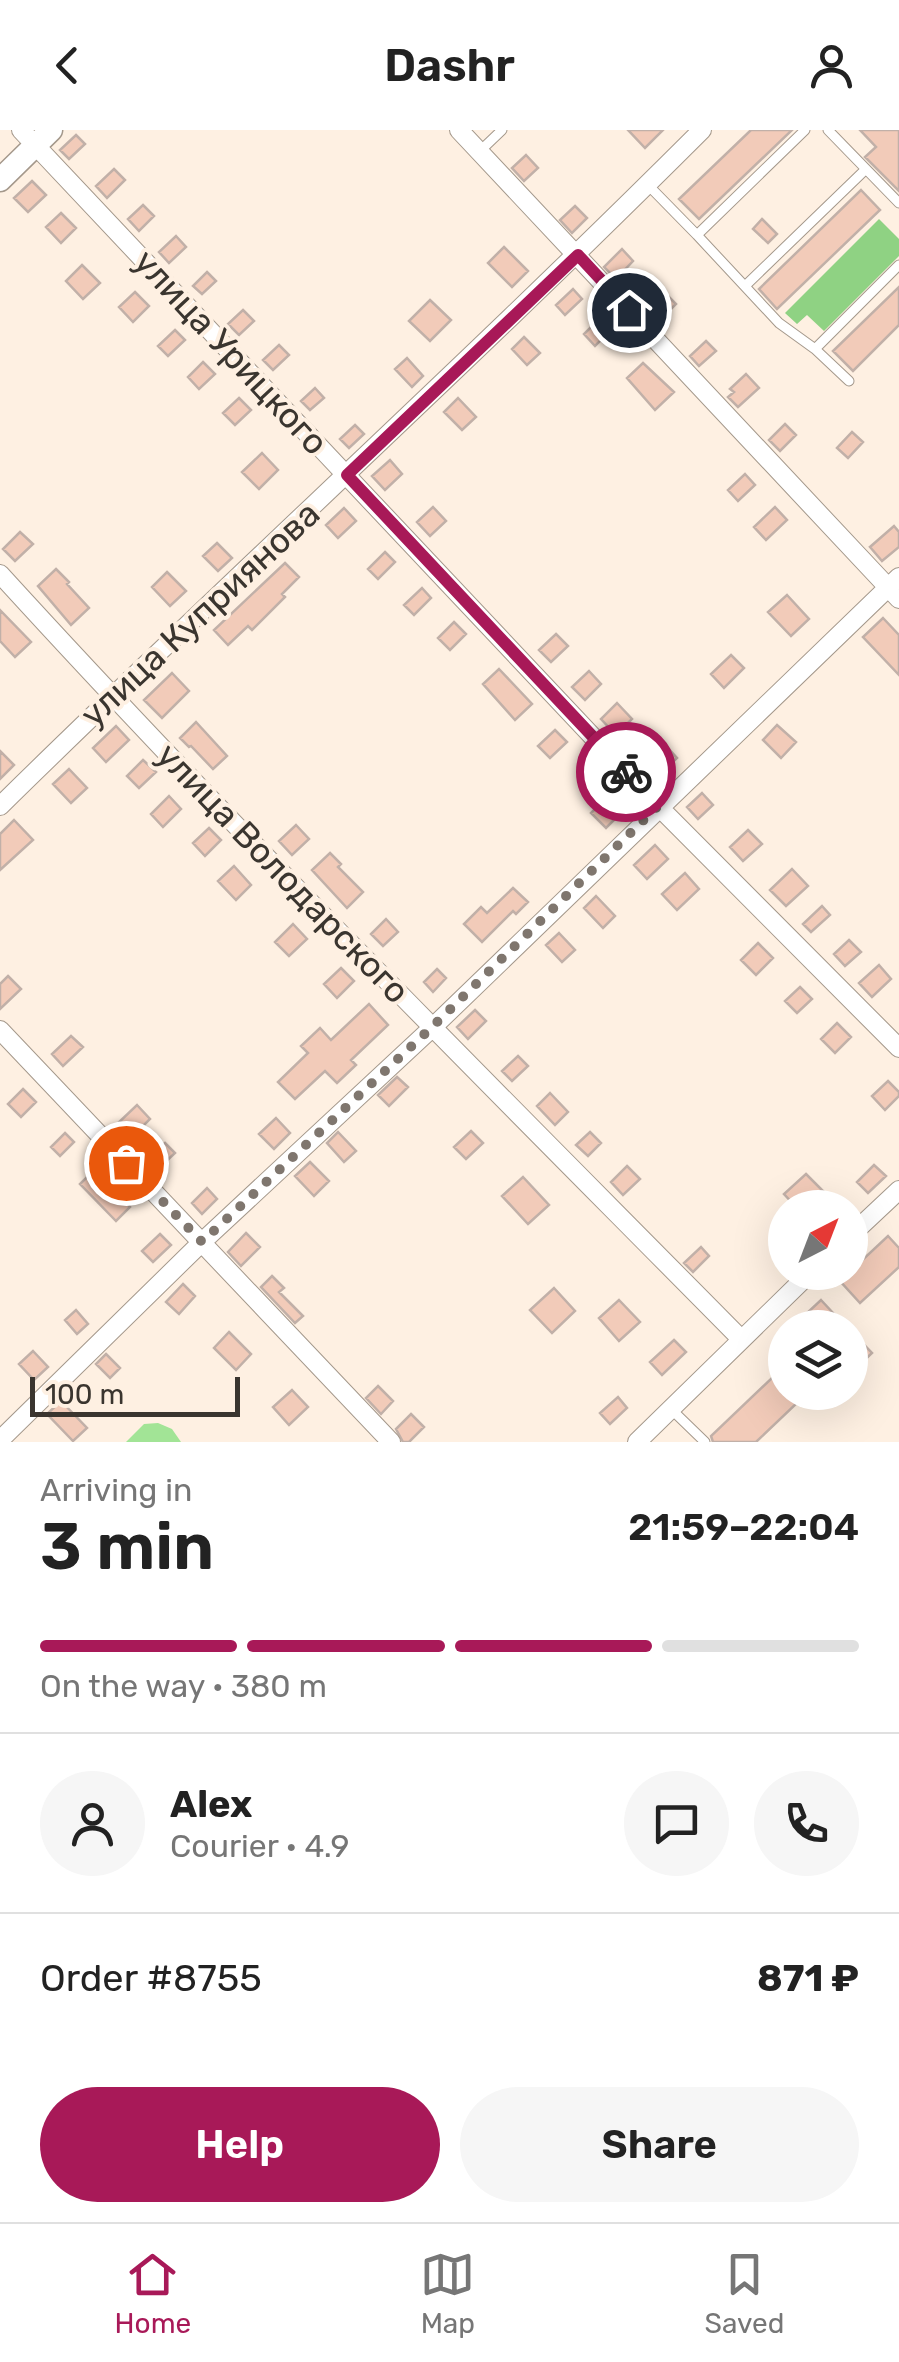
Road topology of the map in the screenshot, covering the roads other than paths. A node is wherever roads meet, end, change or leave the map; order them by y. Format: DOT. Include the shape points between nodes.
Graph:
graph roads {
  1 [pos="458,130"];
  2 [pos="502,130"];
  3 [pos="702,130"];
  4 [pos="804,130"];
  5 [pos="828,130"];
  6 [pos="36,135"];
  7 [pos="479,152"];
  8 [pos="866,169"];
  9 [pos="0,180"];
  10 [pos="648,184"];
  11 [pos="899,203"];
  12 [pos="698,234"];
  13 [pos="578,255"];
  14 [pos="899,266"];
  15 [pos="745,286"];
  16 [pos="815,349"];
  17 [pos="849,381"];
  18 [pos="347,475"];
  19 [pos="0,574"];
  20 [pos="895,588"];
  21 [pos="112,696"];
  22 [pos="0,806"];
  23 [pos="658,806"];
  24 [pos="432,1027"];
  25 [pos="0,1030"];
  26 [pos="899,1048"];
  27 [pos="899,1190"];
  28 [pos="868,1219"];
  29 [pos="202,1242"];
  30 [pos="793,1290"];
  31 [pos="741,1339"];
  32 [pos="672,1410"];
  33 [pos="0,1440"];
  34 [pos="392,1442"];
  35 [pos="636,1442"];
  36 [pos="704,1442"];
  1 -- 7 [label="street"];
  2 -- 7 [label="lane"];
  3 -- 10 [label="street, улица Куприянова"];
  4 -- 12 [label="lane"];
  5 -- 8 [label="lane"];
  6 -- 9 [label="street"];
  6 -- 18 [label="street, улица Урицкого"];
  7 -- 13 [label="street"];
  8 -- 11 [label="lane"];
  8 -- 15 [label="lane"];
  10 -- 12 [label="lane"];
  10 -- 13 [label="street, улица Куприянова"];
  12 -- 15 [label="lane"];
  13 -- 18 [label="street, улица Куприянова"];
  13 -- 20 [label="street"];
  14 -- 16 [label="lane"];
  15 -- 16 [label="lane"];
  16 -- 17 [label="lane"];
  18 -- 21 [label="street, улица Куприянова"];
  18 -- 23 [label="street, улица Урицкого"];
  19 -- 21 [label="street, улица Володарского"];
  20 -- 23 [label="street"];
  21 -- 22 [label="street, улица Куприянова"];
  21 -- 24 [label="street, улица Володарского"];
  23 -- 24 [label="street"];
  23 -- 26 [label="street, улица Урицкого"];
  24 -- 29 [label="street"];
  24 -- 31 [label="street, улица Володарского"];
  25 -- 29 [label="street"];
  27 -- 28 [label="street"];
  29 -- 33 [label="street"];
  29 -- 34 [label="street"];
  30 -- 31 [label="street"];
  31 -- 32 [label="street"];
  32 -- 35 [label="street"];
  32 -- 36 [label="lane"];
}
